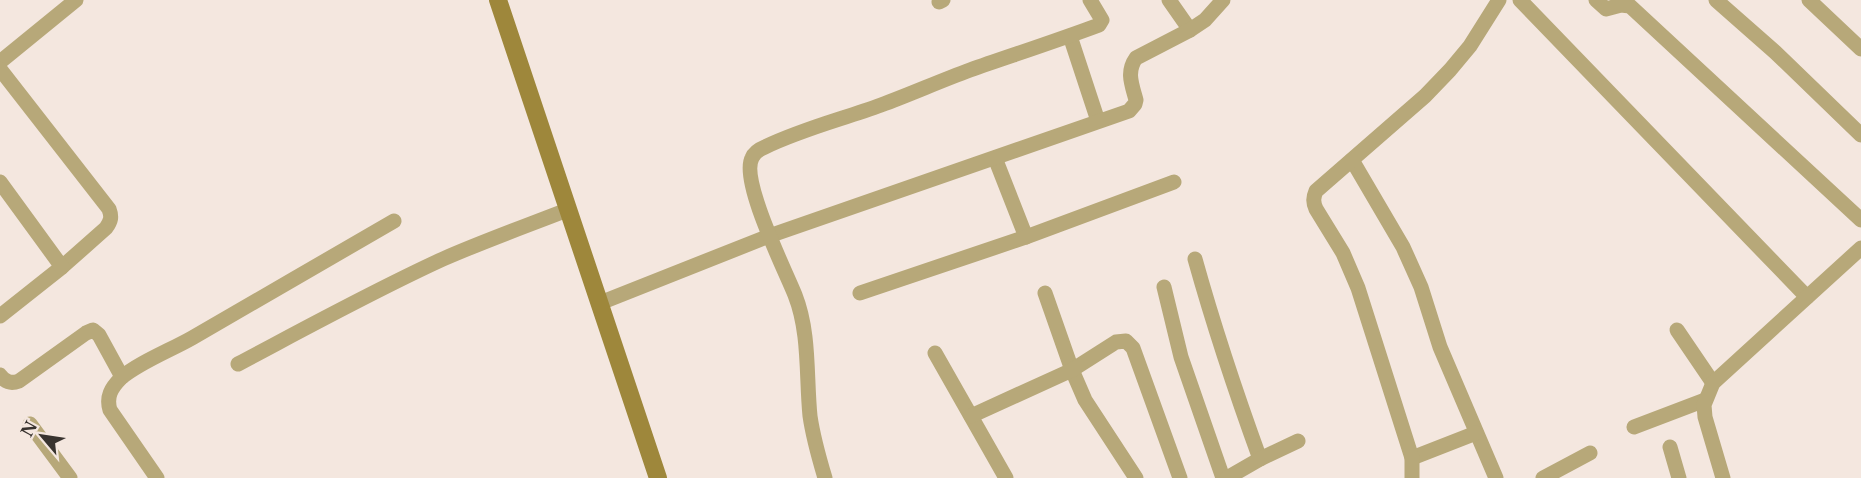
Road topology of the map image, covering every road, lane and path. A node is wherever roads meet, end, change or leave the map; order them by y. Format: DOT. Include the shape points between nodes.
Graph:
graph roads {
  1 [pos="76,0"];
  2 [pos="498,0"];
  3 [pos="1090,0"];
  4 [pos="1169,0"];
  5 [pos="1223,0"];
  6 [pos="1499,0"];
  7 [pos="1520,0"];
  8 [pos="1596,0"];
  9 [pos="1716,0"];
  10 [pos="1809,0"];
  11 [pos="1190,30"];
  12 [pos="1070,36"];
  13 [pos="1861,49"];
  14 [pos="0,62"];
  15 [pos="0,69"];
  16 [pos="1098,121"];
  17 [pos="1861,135"];
  18 [pos="995,158"];
  19 [pos="1352,160"];
  20 [pos="1174,182"];
  21 [pos="3,191"];
  22 [pos="567,210"];
  23 [pos="1861,220"];
  24 [pos="394,221"];
  25 [pos="769,236"];
  26 [pos="1026,237"];
  27 [pos="1861,248"];
  28 [pos="1195,259"];
  29 [pos="62,267"];
  30 [pos="1164,287"];
  31 [pos="860,293"];
  32 [pos="1045,293"];
  33 [pos="1807,297"];
  34 [pos="600,303"];
  35 [pos="0,316"];
  36 [pos="1677,330"];
  37 [pos="935,353"];
  38 [pos="238,364"];
  39 [pos="1071,370"];
  40 [pos="0,375"];
  41 [pos="122,377"];
  42 [pos="1713,383"];
  43 [pos="1705,400"];
  44 [pos="971,416"];
  45 [pos="30,424"];
  46 [pos="1634,427"];
  47 [pos="1476,433"];
  48 [pos="1298,441"];
  49 [pos="1670,447"];
  50 [pos="1590,453"];
  51 [pos="1412,458"];
  52 [pos="1260,459"];
  53 [pos="70,478"];
  54 [pos="157,478"];
  55 [pos="658,478"];
  56 [pos="825,478"];
  57 [pos="1006,478"];
  58 [pos="1136,478"];
  59 [pos="1180,478"];
  60 [pos="1225,478"];
  61 [pos="1412,478"];
  62 [pos="1496,478"];
  63 [pos="1543,478"];
  64 [pos="1679,478"];
  65 [pos="1723,478"];
  1 -- 14 [label="street"];
  2 -- 22 [label="street"];
  3 -- 12 [label="street" via="1101,23"];
  4 -- 11 [label="street"];
  5 -- 11 [label="street"];
  6 -- 19 [label="street" via="1450,70"];
  7 -- 33 [label="street"];
  8 -- 23 [label="street" via="1606,9 1630,6"];
  9 -- 17 [label="street"];
  10 -- 13 [label="street"];
  11 -- 16 [label="street" via="1136,58 1130,74 1136,104 1129,111"];
  12 -- 16 [label="street"];
  12 -- 25 [label="street" via="757,151 749,167 750,177"];
  15 -- 29 [label="street" via="111,215 106,228"];
  16 -- 18 [label="street"];
  18 -- 25 [label="street"];
  18 -- 26 [label="street"];
  19 -- 47 [label="street" via="1404,247"];
  19 -- 51 [label="street" via="1316,191 1313,203 1343,253 1358,288"];
  20 -- 26 [label="street"];
  21 -- 29 [label="street"];
  22 -- 34 [label="street"];
  22 -- 38 [label="street" via="442,260"];
  24 -- 41 [label="street"];
  25 -- 34 [label="street"];
  25 -- 56 [label="street" via="801,312 810,416"];
  26 -- 31 [label="street"];
  27 -- 33 [label="street"];
  28 -- 52 [label="street"];
  29 -- 35 [label="street"];
  30 -- 60 [label="street" via="1181,357"];
  32 -- 39 [label="street"];
  33 -- 42 [label="street"];
  34 -- 55 [label="street"];
  36 -- 42 [label="street"];
  37 -- 44 [label="street"];
  39 -- 44 [label="street"];
  39 -- 58 [label="street" via="1085,400"];
  39 -- 59 [label="street" via="1116,342 1126,341 1133,348"];
  40 -- 41 [label="street" via="7,382 19,381 93,330"];
  41 -- 54 [label="street" via="111,389 110,410"];
  42 -- 43 [label="street"];
  43 -- 46 [label="street"];
  43 -- 65 [label="street" via="1705,417"];
  44 -- 57 [label="street"];
  45 -- 53 [label="street"];
  47 -- 51 [label="street"];
  47 -- 62 [label="street"];
  48 -- 52 [label="street"];
  49 -- 64 [label="street"];
  50 -- 63 [label="street"];
  51 -- 61 [label="street"];
  52 -- 60 [label="street"];
}
